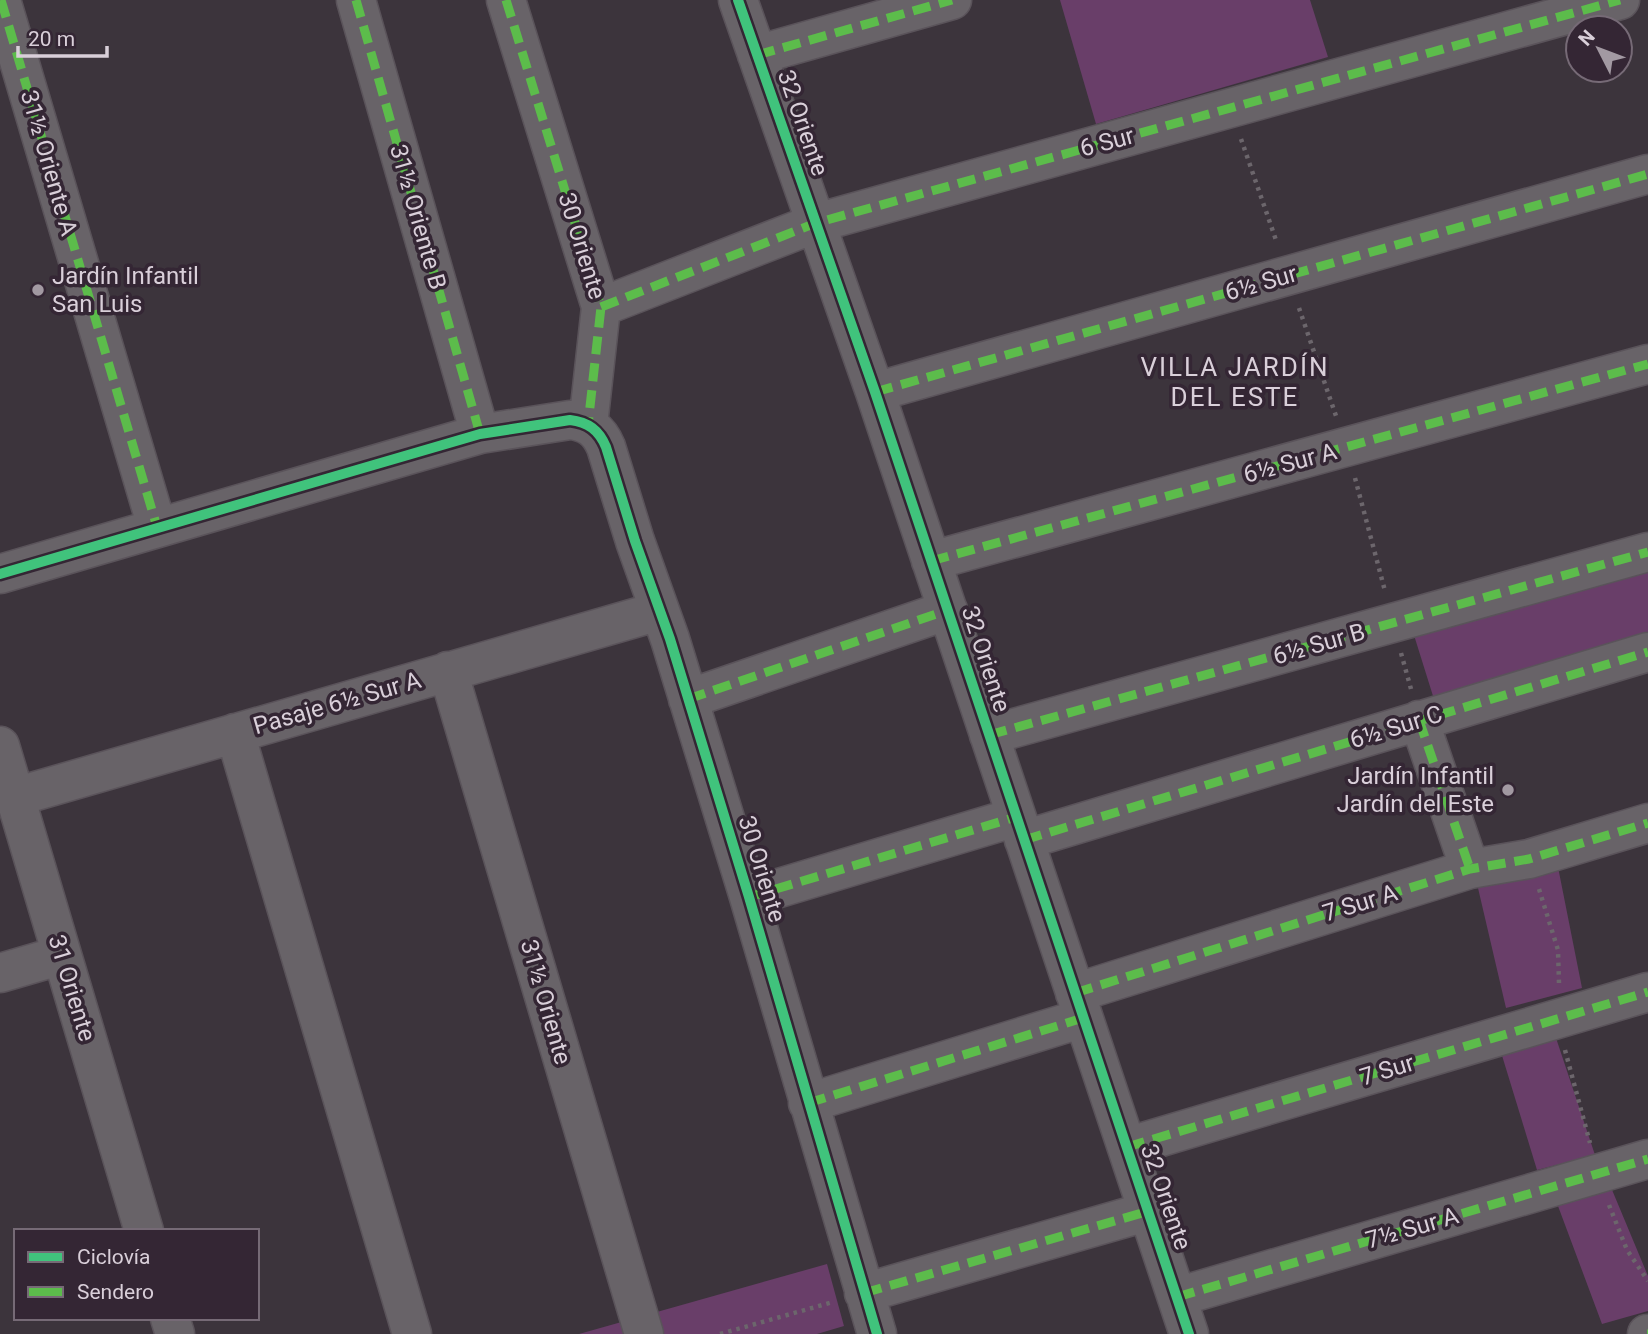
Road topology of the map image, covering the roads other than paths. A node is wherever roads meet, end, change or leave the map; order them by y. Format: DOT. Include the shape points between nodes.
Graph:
graph roads {
  1 [pos="356,0"];
  2 [pos="506,0"];
  3 [pos="738,0"];
  4 [pos="952,0"];
  5 [pos="1620,0"];
  6 [pos="3,1"];
  7 [pos="757,55"];
  8 [pos="1648,174"];
  9 [pos="816,223"];
  10 [pos="601,307"];
  11 [pos="1648,363"];
  12 [pos="875,392"];
  13 [pos="588,425"];
  14 [pos="480,434"];
  15 [pos="157,527"];
  16 [pos="1648,552"];
  17 [pos="932,561"];
  18 [pos="0,574"];
  19 [pos="948,610"];
  20 [pos="659,611"];
  21 [pos="1648,652"];
  22 [pos="448,671"];
  23 [pos="688,699"];
  24 [pos="1419,720"];
  25 [pos="235,733"];
  26 [pos="989,736"];
  27 [pos="0,746"];
  28 [pos="15,797"];
  29 [pos="1648,823"];
  30 [pos="1020,829"];
  31 [pos="1470,869"];
  32 [pos="749,897"];
  33 [pos="62,955"];
  34 [pos="0,973"];
  35 [pos="1648,992"];
  36 [pos="1079,1005"];
  37 [pos="808,1103"];
  38 [pos="1127,1147"];
  39 [pos="1648,1159"];
  40 [pos="1149,1211"];
  41 [pos="143,1229"];
  42 [pos="864,1293"];
  43 [pos="1177,1297"];
  44 [pos="412,1334"];
  45 [pos="644,1334"];
  46 [pos="877,1334"];
  47 [pos="1189,1334"];
  1 -- 14 [label="street, 31½ Oriente B"];
  2 -- 10 [label="street, 30 Oriente"];
  3 -- 7 [label="street, 32 Oriente"];
  4 -- 7 [label="street"];
  5 -- 9 [label="street, 6 Sur"];
  6 -- 15 [label="street, 31½ Oriente A"];
  7 -- 9 [label="street, 32 Oriente"];
  8 -- 12 [label="street, 6½ Sur"];
  9 -- 10 [label="street, 6 Sur"];
  9 -- 12 [label="street, 32 Oriente"];
  10 -- 13 [label="street, 30 Oriente"];
  11 -- 17 [label="street, 6½ Sur A"];
  12 -- 17 [label="street, 32 Oriente"];
  13 -- 14 [label="street" via="569,420"];
  13 -- 20 [label="street, 30 Oriente" via="606,447"];
  14 -- 15 [label="street"];
  15 -- 18 [label="street"];
  16 -- 26 [label="street, 6½ Sur B"];
  17 -- 19 [label="street, 32 Oriente"];
  19 -- 23 [label="street"];
  19 -- 26 [label="street, 32 Oriente"];
  20 -- 22 [label="street, Pasaje 6½ Sur A"];
  20 -- 23 [label="street, 30 Oriente"];
  21 -- 24 [label="street, 6½ Sur C"];
  22 -- 25 [label="street, Pasaje 6½ Sur A"];
  22 -- 45 [label="street, 31½ Oriente"];
  23 -- 32 [label="street, 30 Oriente"];
  24 -- 30 [label="street, 6½ Sur C"];
  24 -- 31 [label="street"];
  25 -- 28 [label="street, Pasaje 6½ Sur A"];
  25 -- 44 [label="street"];
  26 -- 30 [label="street, 32 Oriente"];
  27 -- 28 [label="street, 31 Oriente"];
  28 -- 33 [label="street, 31 Oriente"];
  29 -- 31 [label="street, 7 Sur A" via="1529,859"];
  30 -- 32 [label="street, 6½ Sur C"];
  30 -- 36 [label="street, 32 Oriente"];
  31 -- 36 [label="street, 7 Sur A"];
  32 -- 37 [label="street, 30 Oriente"];
  33 -- 34 [label="street"];
  33 -- 41 [label="street, 31 Oriente"];
  35 -- 38 [label="street, 7 Sur"];
  36 -- 37 [label="street, 7 Sur A"];
  36 -- 38 [label="street, 32 Oriente"];
  37 -- 42 [label="street, 30 Oriente"];
  38 -- 40 [label="street, 32 Oriente"];
  39 -- 43 [label="street, 7½ Sur A"];
  40 -- 42 [label="street"];
  40 -- 43 [label="street, 32 Oriente"];
  42 -- 46 [label="street, 30 Oriente"];
  43 -- 47 [label="street, 32 Oriente"];
}
